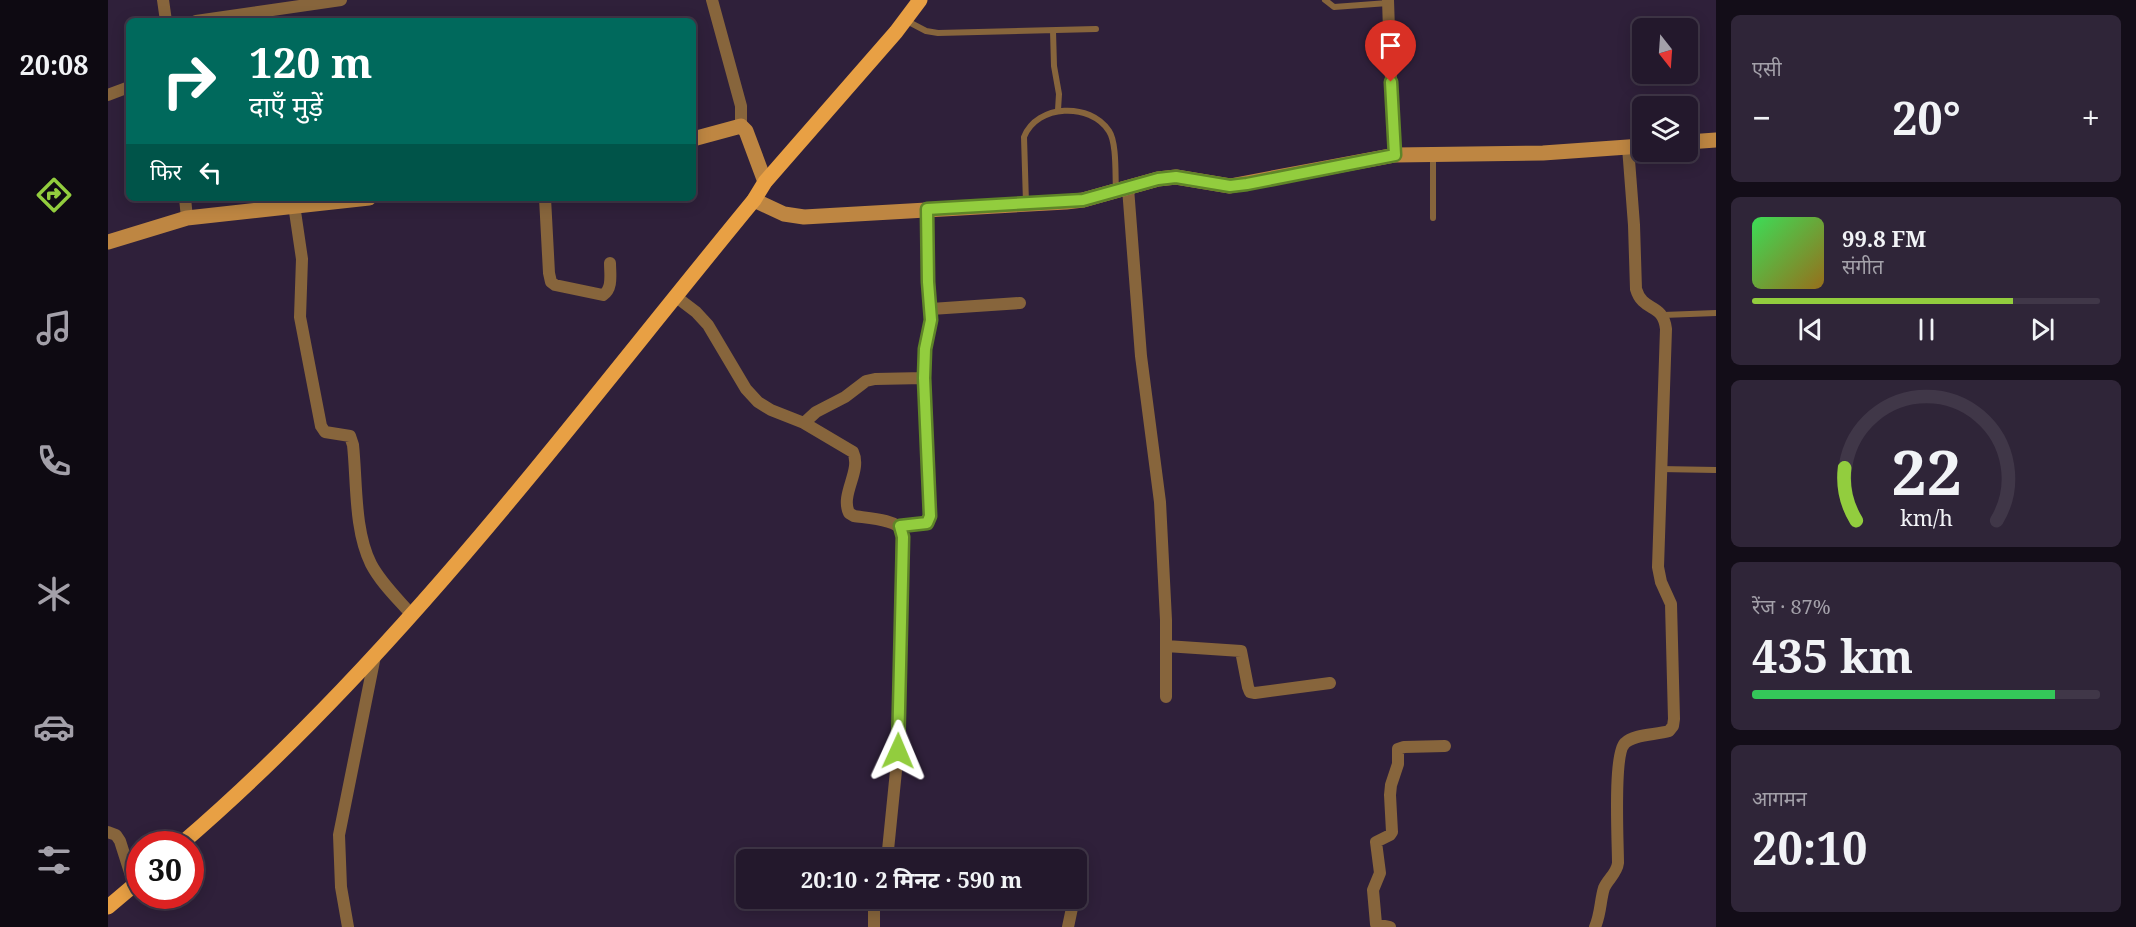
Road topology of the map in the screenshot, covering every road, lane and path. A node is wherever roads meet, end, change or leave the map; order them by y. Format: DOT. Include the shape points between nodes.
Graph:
graph roads {
  1 [pos="163,0"];
  2 [pos="341,0"];
  3 [pos="712,0"];
  4 [pos="920,0"];
  5 [pos="1325,0"];
  6 [pos="1388,1"];
  7 [pos="166,18"];
  8 [pos="217,18"];
  9 [pos="904,20"];
  10 [pos="1096,29"];
  11 [pos="1053,31"];
  12 [pos="126,88"];
  13 [pos="108,95"];
  14 [pos="1059,110"];
  15 [pos="741,126"];
  16 [pos="696,138"];
  17 [pos="1716,140"];
  18 [pos="1698,141"];
  19 [pos="1632,146"];
  20 [pos="1433,154"];
  21 [pos="1395,155"];
  22 [pos="1635,162"];
  23 [pos="765,182"];
  24 [pos="1122,189"];
  25 [pos="754,200"];
  26 [pos="185,201"];
  27 [pos="311,201"];
  28 [pos="545,201"];
  29 [pos="294,202"];
  30 [pos="1026,203"];
  31 [pos="927,209"];
  32 [pos="187,218"];
  33 [pos="1433,218"];
  34 [pos="108,242"];
  35 [pos="610,264"];
  36 [pos="675,296"];
  37 [pos="1020,303"];
  38 [pos="931,309"];
  39 [pos="1716,314"];
  40 [pos="1663,315"];
  41 [pos="924,378"];
  42 [pos="804,423"];
  43 [pos="1660,469"];
  44 [pos="1716,470"];
  45 [pos="900,526"];
  46 [pos="411,614"];
  47 [pos="1166,646"];
  48 [pos="375,656"];
  49 [pos="1329,683"];
  50 [pos="1166,697"];
  51 [pos="1445,746"];
  52 [pos="195,831"];
  53 [pos="108,832"];
  54 [pos="888,849"];
  55 [pos="126,856"];
  56 [pos="126,892"];
  57 [pos="108,907"];
  58 [pos="874,909"];
  59 [pos="1072,909"];
  60 [pos="348,927"];
  61 [pos="874,927"];
  62 [pos="1068,927"];
  63 [pos="1390,927"];
  64 [pos="1595,927"];
  1 -- 7 [label="street"];
  2 -- 8 [label="street"];
  3 -- 15 [label="street" via="741,106"];
  4 -- 9 [label="main road"];
  5 -- 6 [label="lane" via="1334,7"];
  6 -- 21 [label="street"];
  9 -- 11 [label="lane" via="926,32 938,33"];
  9 -- 23 [label="main road"];
  10 -- 11 [label="lane"];
  11 -- 14 [label="lane"];
  12 -- 13 [label="street"];
  14 -- 24 [label="lane" via="1087,114 1110,132"];
  14 -- 30 [label="lane" via="1027,128"];
  15 -- 16 [label="street"];
  15 -- 23 [label="street"];
  17 -- 18 [label="street"];
  19 -- 20 [label="street" via="1543,153"];
  20 -- 21 [label="street"];
  20 -- 33 [label="lane"];
  21 -- 24 [label="street" via="1247,184 1230,186 1176,177"];
  22 -- 40 [label="street" via="1636,289 1643,303"];
  23 -- 25 [label="main road"];
  24 -- 30 [label="street" via="1083,200"];
  24 -- 47 [label="street" via="1160,502"];
  25 -- 31 [label="street" via="784,214 804,217"];
  25 -- 36 [label="main road"];
  26 -- 32 [label="street"];
  27 -- 29 [label="street"];
  28 -- 35 [label="street" via="551,282 603,295 609,288"];
  29 -- 32 [label="street"];
  29 -- 46 [label="street" via="302,259 300,316 321,426 325,432 350,436 364,547 382,581"];
  30 -- 31 [label="street"];
  31 -- 38 [label="street"];
  32 -- 34 [label="street"];
  36 -- 42 [label="street" via="708,325 758,402"];
  36 -- 46 [label="main road" via="500,515"];
  37 -- 38 [label="street"];
  38 -- 41 [label="street"];
  39 -- 40 [label="lane"];
  40 -- 43 [label="street" via="1666,329"];
  41 -- 42 [label="street" via="866,381"];
  41 -- 45 [label="street" via="930,516 927,523"];
  42 -- 45 [label="street" via="853,452 849,513"];
  43 -- 44 [label="lane"];
  43 -- 64 [label="street" via="1658,567 1671,604 1674,719 1669,730 1627,741 1620,751 1617,870 1604,888"];
  45 -- 54 [label="street" via="903,537 898,751"];
  46 -- 48 [label="main road"];
  47 -- 49 [label="street" via="1241,651 1250,692"];
  47 -- 50 [label="street"];
  48 -- 52 [label="main road" via="263,770"];
  48 -- 60 [label="street" via="339,835 341,887"];
  51 -- 63 [label="street" via="1398,749 1390,795 1392,832 1376,842 1380,873 1373,890 1376,924"];
  53 -- 55 [label="street" via="116,835"];
  56 -- 57 [label="main road"];
  58 -- 61 [label="street"];
  59 -- 62 [label="street"];
}
